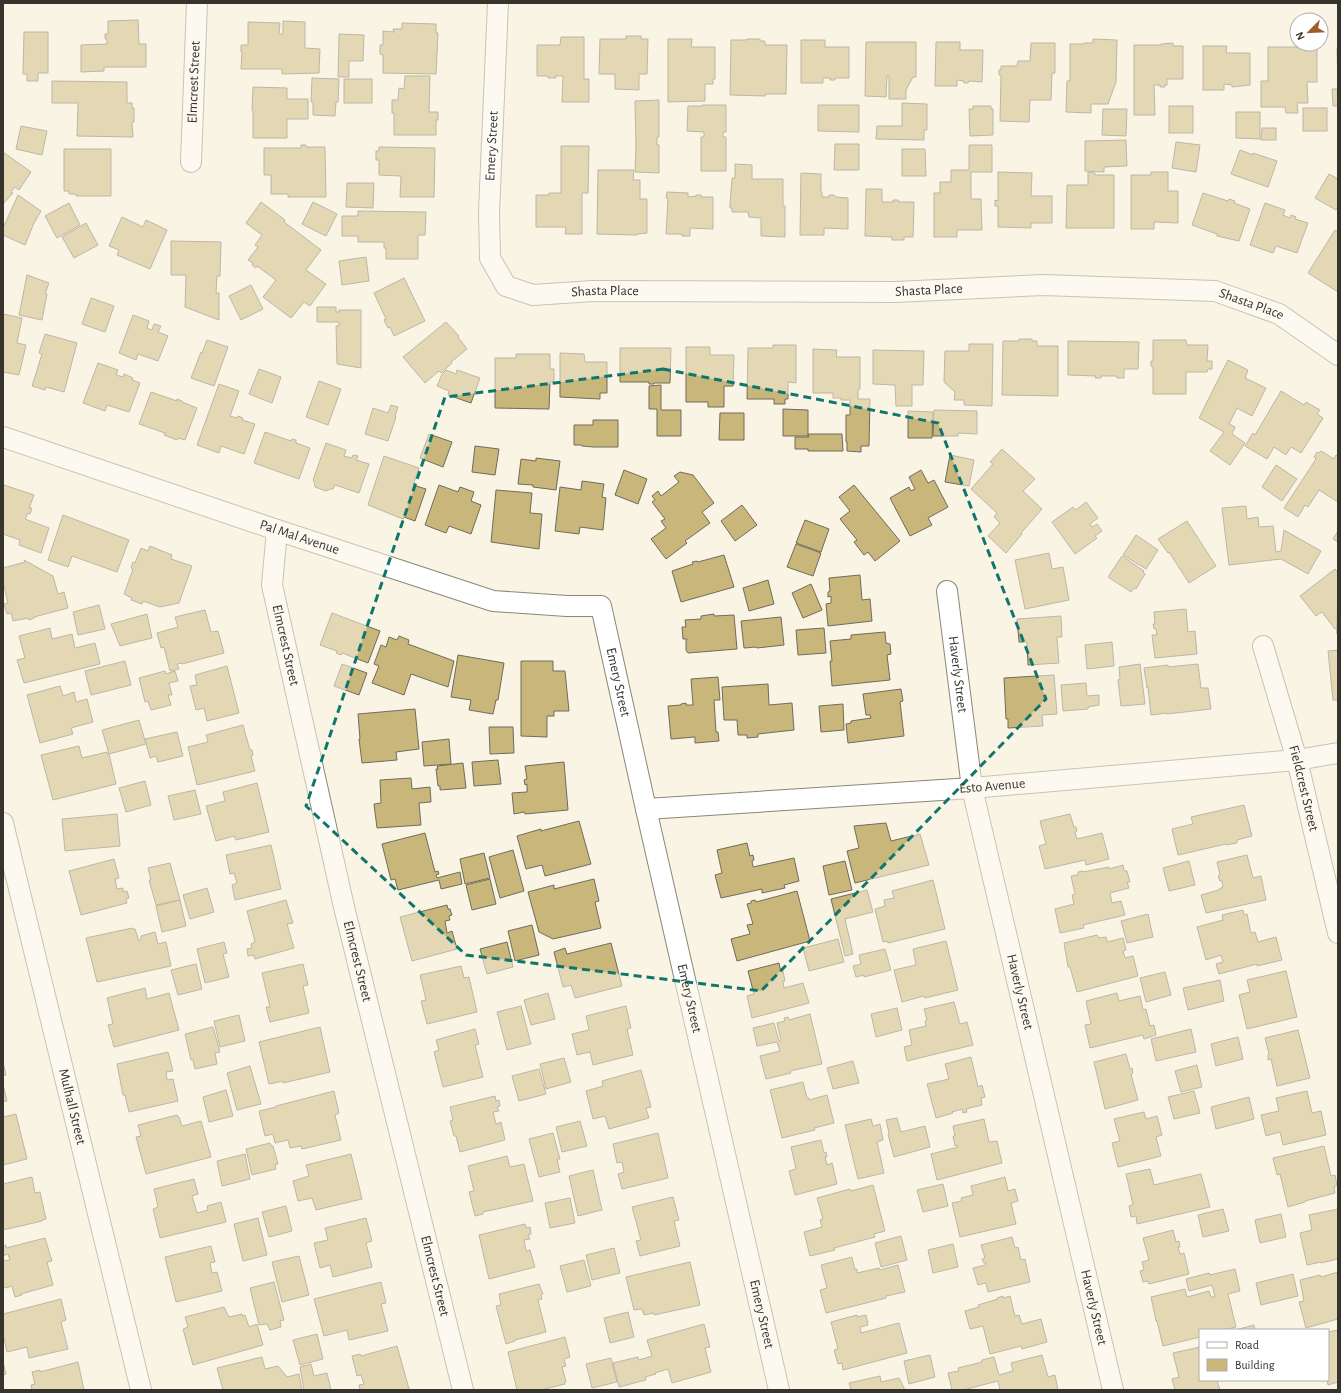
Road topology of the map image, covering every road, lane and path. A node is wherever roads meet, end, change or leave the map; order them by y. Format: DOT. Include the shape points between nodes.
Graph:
graph roads {
  1 [pos="197,3"];
  2 [pos="498,3"];
  3 [pos="191,162"];
  4 [pos="506,286"];
  5 [pos="1338,355"];
  6 [pos="3,437"];
  7 [pos="277,530"];
  8 [pos="947,591"];
  9 [pos="601,606"];
  10 [pos="1263,646"];
  11 [pos="1338,754"];
  12 [pos="1297,760"];
  13 [pos="972,788"];
  14 [pos="646,809"];
  15 [pos="3,823"];
  16 [pos="1338,933"];
  17 [pos="141,1390"];
  18 [pos="463,1390"];
  19 [pos="779,1390"];
  20 [pos="1112,1390"];
  1 -- 3 [label="street, Elmcrest Street"];
  2 -- 4 [label="street, Emery Street" via="489,212 490,258"];
  4 -- 5 [label="street, Shasta Place" via="532,295 593,291 895,292 1043,285 1215,292 1279,314"];
  6 -- 7 [label="street, Pal Mal Avenue"];
  7 -- 9 [label="street, Pal Mal Avenue" via="493,601"];
  7 -- 18 [label="street, Elmcrest Street" via="272,585 344,907"];
  8 -- 13 [label="street, Haverly Street"];
  9 -- 14 [label="street, Emery Street"];
  10 -- 12 [label="street, Fieldcrest Street"];
  11 -- 12 [label="street, Esto Avenue"];
  12 -- 13 [label="street, Esto Avenue"];
  12 -- 16 [label="street, Fieldcrest Street"];
  13 -- 14 [label="street, Esto Avenue"];
  13 -- 20 [label="street, Haverly Street"];
  14 -- 19 [label="street, Emery Street"];
  15 -- 17 [label="street, Mulhall Street"];
}
